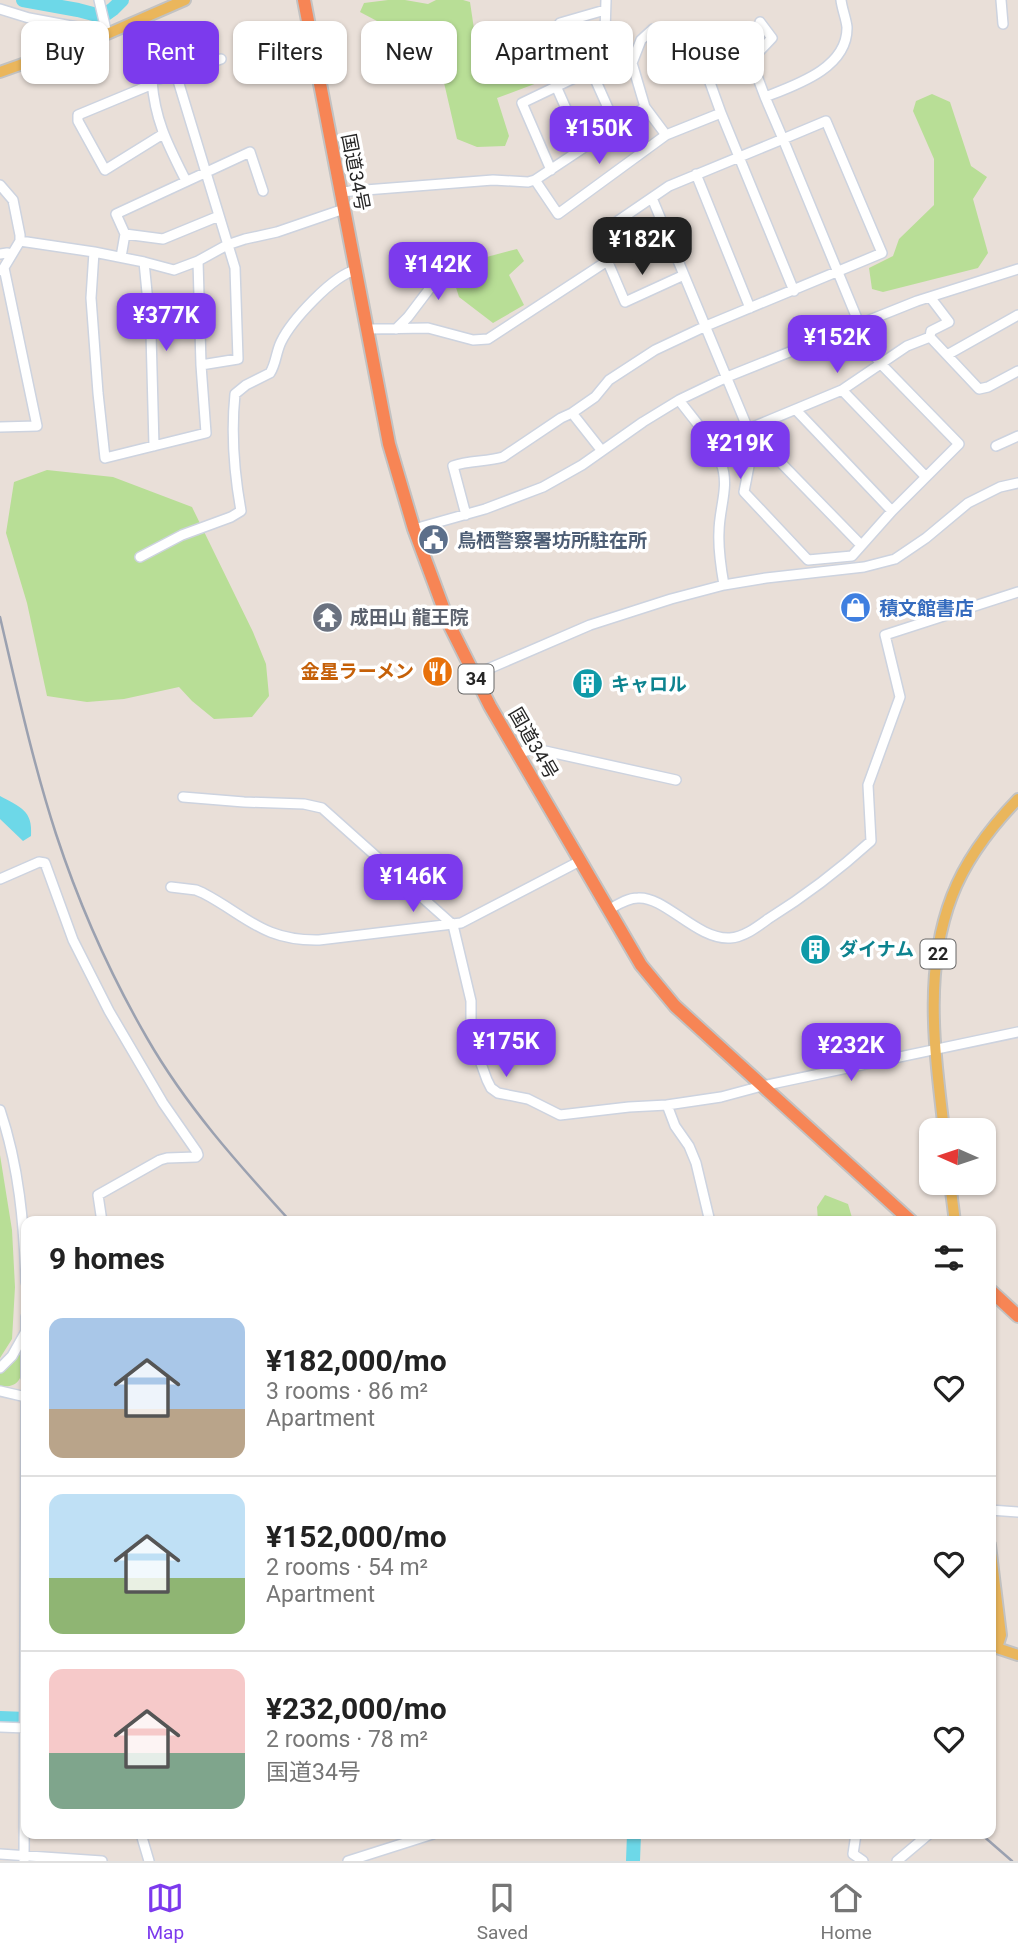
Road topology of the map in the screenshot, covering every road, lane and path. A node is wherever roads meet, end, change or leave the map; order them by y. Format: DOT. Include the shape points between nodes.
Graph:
graph roads {
  1 [pos="99,0"];
  2 [pos="185,0"];
  3 [pos="303,0"];
  4 [pos="841,0"];
  5 [pos="1001,0"];
  6 [pos="605,5"];
  7 [pos="0,9"];
  8 [pos="143,19"];
  9 [pos="45,21"];
  10 [pos="104,21"];
  11 [pos="564,21"];
  12 [pos="1003,24"];
  13 [pos="764,27"];
  14 [pos="109,33"];
  15 [pos="647,34"];
  16 [pos="764,46"];
  17 [pos="633,61"];
  18 [pos="21,65"];
  19 [pos="633,67"];
  20 [pos="0,72"];
  21 [pos="150,84"];
  22 [pos="152,84"];
  23 [pos="179,84"];
  24 [pos="561,84"];
  25 [pos="597,84"];
  26 [pos="711,84"];
  27 [pos="760,84"];
  28 [pos="556,86"];
  29 [pos="765,97"];
  30 [pos="645,107"];
  31 [pos="721,113"];
  32 [pos="616,125"];
  33 [pos="163,134"];
  34 [pos="666,135"];
  35 [pos="783,139"];
  36 [pos="583,147"];
  37 [pos="740,157"];
  38 [pos="551,170"];
  39 [pos="206,171"];
  40 [pos="696,174"];
  41 [pos="535,180"];
  42 [pos="186,181"];
  43 [pos="0,185"];
  44 [pos="263,191"];
  45 [pos="340,192"];
  46 [pos="652,198"];
  47 [pos="344,209"];
  48 [pos="219,216"];
  49 [pos="125,234"];
  50 [pos="20,241"];
  51 [pos="227,245"];
  52 [pos="94,252"];
  53 [pos="0,254"];
  54 [pos="12,254"];
  55 [pos="455,254"];
  56 [pos="121,257"];
  57 [pos="607,260"];
  58 [pos="198,261"];
  59 [pos="144,262"];
  60 [pos="1018,269"];
  61 [pos="356,270"];
  62 [pos="2,271"];
  63 [pos="838,273"];
  64 [pos="684,275"];
  65 [pos="794,290"];
  66 [pos="930,297"];
  67 [pos="750,308"];
  68 [pos="1018,315"];
  69 [pos="858,324"];
  70 [pos="706,326"];
  71 [pos="396,328"];
  72 [pos="367,329"];
  73 [pos="930,337"];
  74 [pos="947,355"];
  75 [pos="881,364"];
  76 [pos="201,365"];
  77 [pos="1018,371"];
  78 [pos="727,377"];
  79 [pos="842,390"];
  80 [pos="679,400"];
  81 [pos="796,410"];
  82 [pos="572,414"];
  83 [pos="0,427"];
  84 [pos="748,429"];
  85 [pos="1018,436"];
  86 [pos="760,443"];
  87 [pos="154,446"];
  88 [pos="996,446"];
  89 [pos="602,450"];
  90 [pos="926,477"];
  91 [pos="1018,483"];
  92 [pos="892,511"];
  93 [pos="466,515"];
  94 [pos="414,529"];
  95 [pos="862,545"];
  96 [pos="140,557"];
  97 [pos="724,585"];
  98 [pos="1018,592"];
  99 [pos="474,674"];
  100 [pos="517,753"];
  101 [pos="676,780"];
  102 [pos="183,797"];
  103 [pos="1018,799"];
  104 [pos="580,861"];
  105 [pos="0,879"];
  106 [pos="171,887"];
  107 [pos="608,910"];
  108 [pos="453,925"];
  109 [pos="1018,1032"];
  110 [pos="935,1051"];
  111 [pos="762,1086"];
  112 [pos="667,1105"];
  113 [pos="0,1110"];
  114 [pos="943,1118"];
  115 [pos="952,1195"];
  116 [pos="23,1216"];
  117 [pos="101,1216"];
  118 [pos="709,1216"];
  119 [pos="905,1216"];
  120 [pos="954,1216"];
  121 [pos="996,1296"];
  122 [pos="1018,1316"];
  123 [pos="21,1340"];
  124 [pos="0,1368"];
  125 [pos="0,1391"];
  126 [pos="21,1397"];
  127 [pos="996,1510"];
  128 [pos="1018,1512"];
  129 [pos="996,1594"];
  130 [pos="996,1645"];
  131 [pos="996,1650"];
  132 [pos="1018,1656"];
  133 [pos="0,1727"];
  134 [pos="21,1728"];
  135 [pos="24,1839"];
  136 [pos="142,1839"];
  137 [pos="417,1839"];
  138 [pos="855,1839"];
  139 [pos="923,1839"];
  140 [pos="0,1854"];
  141 [pos="24,1858"];
  142 [pos="102,1861"];
  143 [pos="149,1861"];
  144 [pos="348,1861"];
  145 [pos="863,1861"];
  146 [pos="897,1861"];
  1 -- 10 [label="street"];
  2 -- 8 [label="main road"];
  3 -- 45 [label="highway, 国道34号 / 34"];
  4 -- 29 [label="street" via="846,38 837,55 814,76"];
  5 -- 12 [label="street"];
  6 -- 11 [label="street"];
  7 -- 9 [label="street"];
  8 -- 14 [label="main road"];
  13 -- 16 [label="street" via="772,38"];
  15 -- 17 [label="street"];
  18 -- 20 [label="main road"];
  19 -- 30 [label="street"];
  21 -- 33 [label="street" via="78,115 78,121 105,170"];
  22 -- 33 [label="street"];
  23 -- 39 [label="street"];
  24 -- 28 [label="street"];
  25 -- 32 [label="street"];
  26 -- 31 [label="street"];
  27 -- 29 [label="street"];
  28 -- 36 [label="street"];
  28 -- 38 [label="street" via="522,103"];
  29 -- 35 [label="street"];
  30 -- 32 [label="street"];
  30 -- 34 [label="street"];
  31 -- 34 [label="street"];
  31 -- 37 [label="street"];
  32 -- 36 [label="street"];
  33 -- 42 [label="street"];
  34 -- 41 [label="street" via="558,214"];
  35 -- 37 [label="street"];
  35 -- 63 [label="street"];
  35 -- 63 [label="street" via="826,121 882,253"];
  36 -- 38 [label="street"];
  37 -- 40 [label="street"];
  37 -- 65 [label="street"];
  38 -- 41 [label="street"];
  39 -- 42 [label="street"];
  39 -- 44 [label="street" via="250,152"];
  39 -- 48 [label="street"];
  40 -- 46 [label="street"];
  40 -- 67 [label="street"];
  41 -- 45 [label="street"];
  42 -- 49 [label="street" via="116,214"];
  43 -- 50 [label="street" via="13,200"];
  45 -- 47 [label="highway, 国道34号 / 34"];
  46 -- 57 [label="street" via="612,225 621,252"];
  46 -- 64 [label="street"];
  47 -- 51 [label="street"];
  47 -- 61 [label="highway, 国道34号 / 34"];
  48 -- 49 [label="street" via="163,239"];
  48 -- 51 [label="street"];
  49 -- 56 [label="street"];
  50 -- 52 [label="street"];
  50 -- 54 [label="street"];
  51 -- 58 [label="street"];
  51 -- 76 [label="street" via="235,268 237,359"];
  52 -- 56 [label="street"];
  52 -- 87 [label="street" via="91,298 105,458"];
  53 -- 54 [label="street"];
  54 -- 62 [label="street"];
  55 -- 71 [label="street"];
  56 -- 59 [label="street"];
  57 -- 64 [label="street" via="625,302"];
  57 -- 71 [label="street" via="488,338 473,340 428,328"];
  58 -- 59 [label="street" via="174,271"];
  58 -- 76 [label="street"];
  59 -- 87 [label="street"];
  60 -- 66 [label="street"];
  61 -- 72 [label="highway, 国道34号 / 34"];
  61 -- 96 [label="street" via="329,286 290,326 275,354 273,370 235,394 234,471 241,511"];
  62 -- 83 [label="street" via="37,425"];
  63 -- 65 [label="street"];
  63 -- 69 [label="street"];
  64 -- 70 [label="street"];
  65 -- 67 [label="street"];
  66 -- 69 [label="street"];
  66 -- 73 [label="street" via="949,322"];
  67 -- 70 [label="street"];
  68 -- 74 [label="street"];
  69 -- 75 [label="street"];
  69 -- 78 [label="street"];
  70 -- 78 [label="street"];
  70 -- 82 [label="street" via="626,368"];
  71 -- 72 [label="street"];
  72 -- 94 [label="highway, 国道34号 / 34" via="389,444"];
  73 -- 74 [label="street"];
  73 -- 75 [label="street"];
  74 -- 77 [label="street" via="979,389"];
  75 -- 79 [label="street"];
  75 -- 90 [label="street" via="959,444"];
  76 -- 87 [label="street" via="206,433"];
  78 -- 80 [label="street"];
  78 -- 84 [label="street"];
  79 -- 81 [label="street"];
  79 -- 90 [label="street"];
  80 -- 89 [label="street"];
  80 -- 97 [label="street" via="713,448 725,479 719,530"];
  81 -- 84 [label="street"];
  81 -- 92 [label="street"];
  82 -- 89 [label="street"];
  82 -- 93 [label="street" via="503,457 453,466"];
  84 -- 86 [label="street"];
  85 -- 88 [label="street"];
  86 -- 95 [label="street"];
  86 -- 95 [label="street" via="744,492 808,560 852,556"];
  89 -- 93 [label="street" via="543,487"];
  90 -- 92 [label="street"];
  91 -- 97 [label="street" via="968,503 895,559"];
  92 -- 95 [label="street"];
  93 -- 94 [label="street"];
  94 -- 99 [label="highway, 国道34号 / 34" via="450,626"];
  97 -- 99 [label="street" via="590,625"];
  98 -- 107 [label="street" via="885,635 901,697 869,785 871,841 844,865 739,937 708,934 649,899 634,898"];
  99 -- 100 [label="highway, 国道34号 / 34"];
  100 -- 101 [label="street" via="536,749"];
  100 -- 104 [label="highway, 国道34号 / 34"];
  102 -- 108 [label="street" via="322,808"];
  103 -- 110 [label="main road, 22" via="993,825 952,896 935,979"];
  104 -- 107 [label="highway, 国道34号 / 34"];
  104 -- 108 [label="street"];
  105 -- 117 [label="street" via="45,863 73,940 109,1011 198,1155 160,1160 99,1195"];
  106 -- 108 [label="street" via="196,890 260,929 301,940"];
  107 -- 111 [label="highway, 国道34号 / 34" via="641,965 675,1006"];
  108 -- 112 [label="street" via="471,1001 471,1036 491,1088 560,1115"];
  109 -- 110 [label="street"];
  110 -- 111 [label="street"];
  110 -- 114 [label="main road, 22"];
  111 -- 112 [label="street"];
  111 -- 119 [label="highway, 国道34号 / 34"];
  112 -- 118 [label="street" via="696,1163"];
  113 -- 116 [label="street"];
  115 -- 120 [label="main road"];
  121 -- 122 [label="highway"];
  123 -- 124 [label="street"];
  125 -- 126 [label="street"];
  127 -- 128 [label="street"];
  129 -- 130 [label="main road" via="1001,1635"];
  131 -- 132 [label="main road"];
  133 -- 134 [label="street"];
  135 -- 141 [label="street"];
  136 -- 143 [label="street"];
  137 -- 144 [label="street"];
  138 -- 145 [label="street" via="853,1854"];
  139 -- 146 [label="street"];
  140 -- 141 [label="street"];
  141 -- 142 [label="street"];
}
